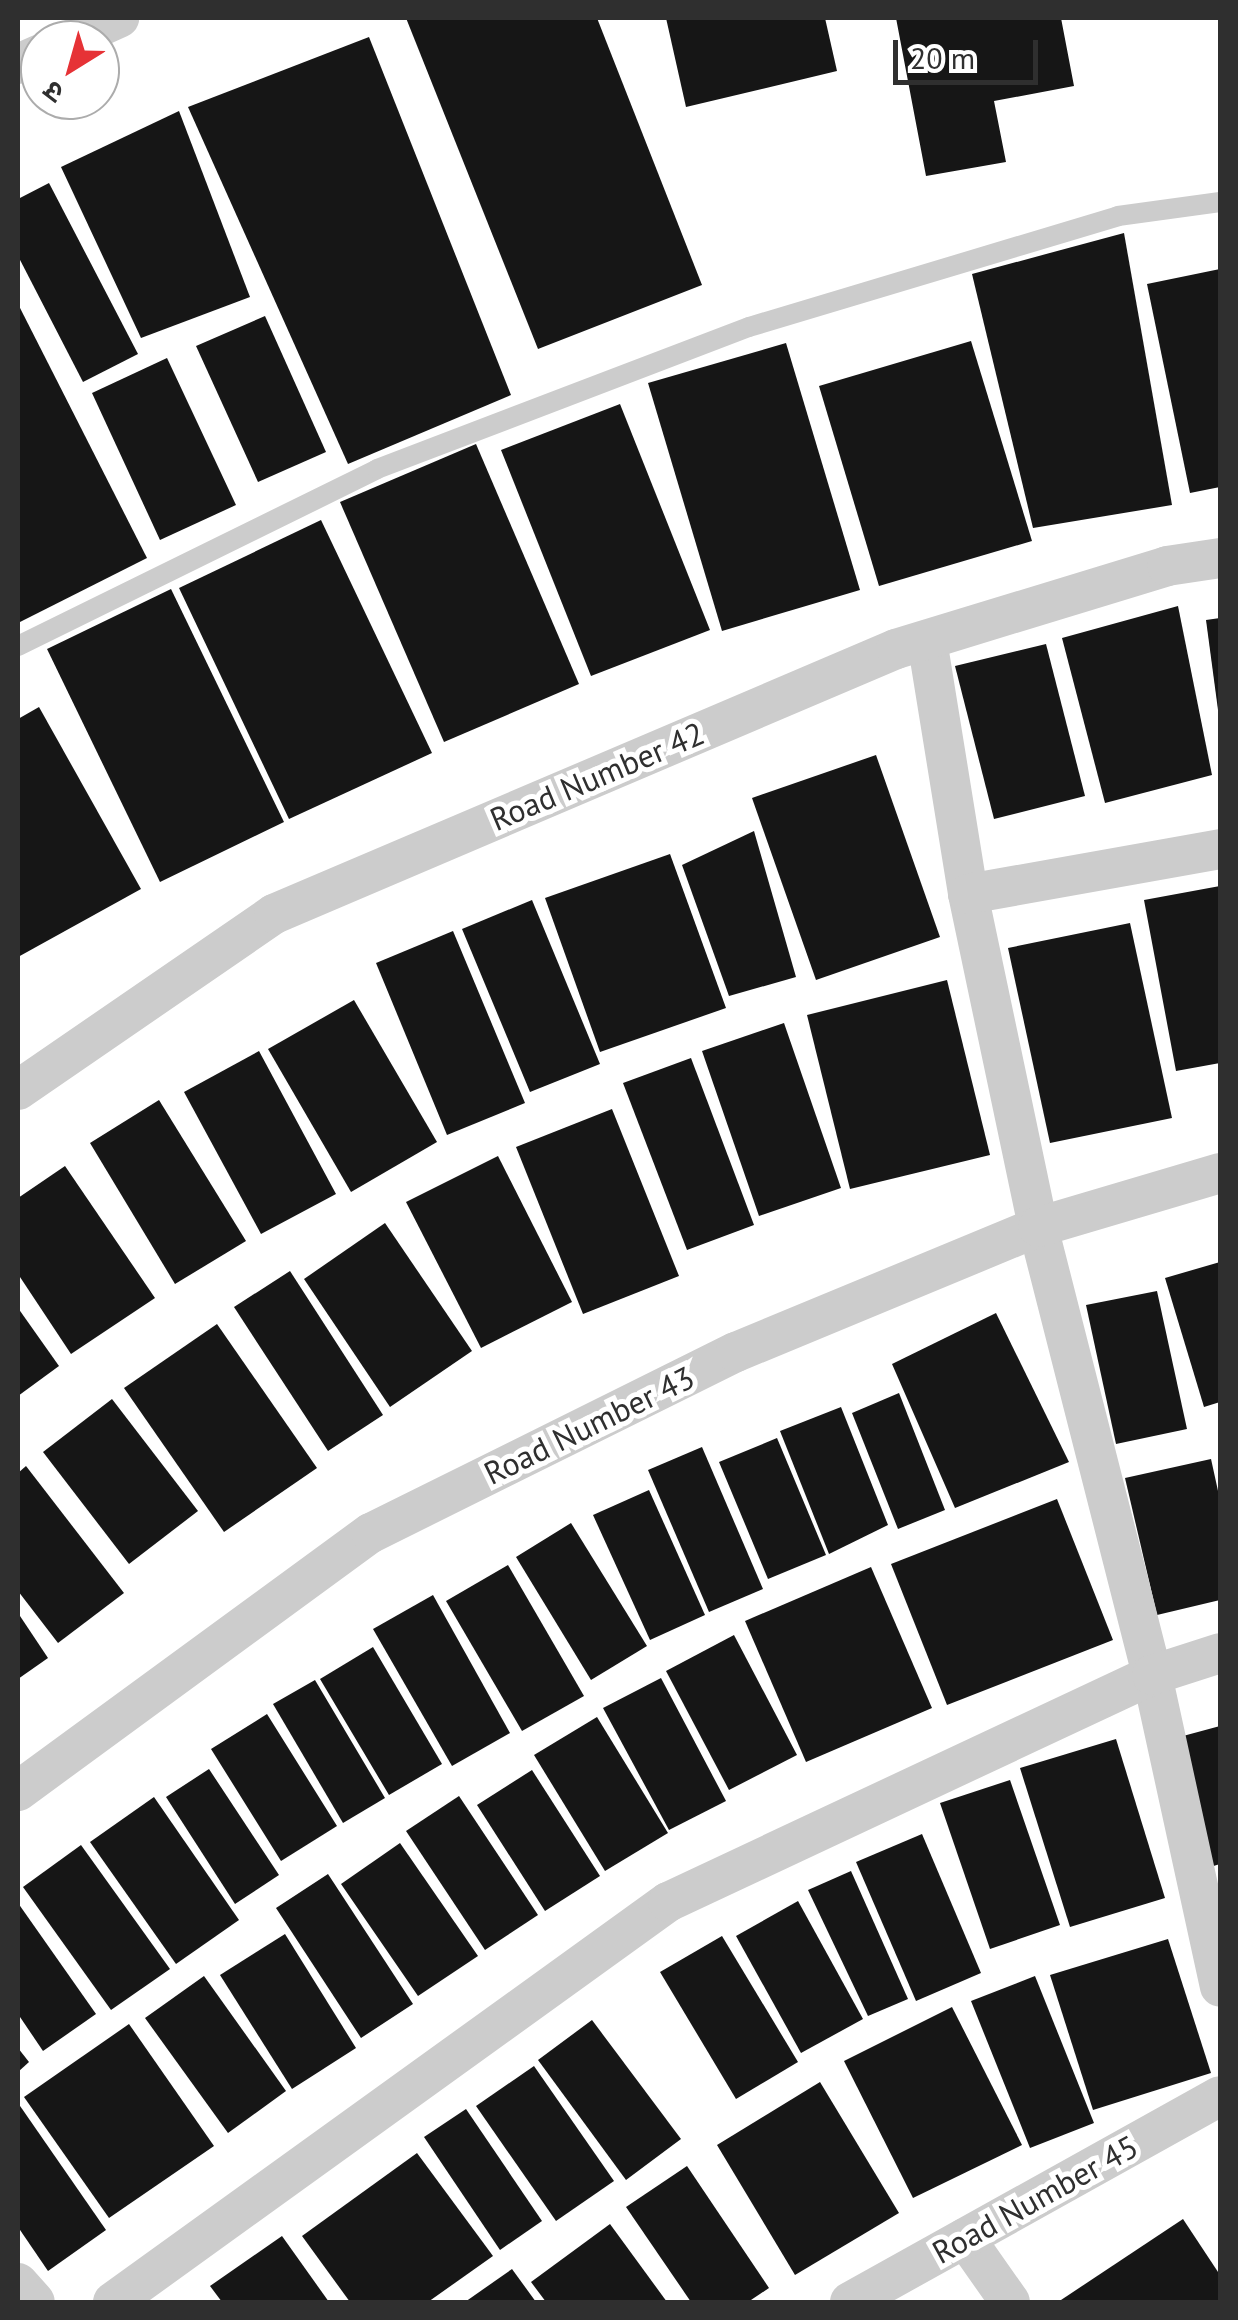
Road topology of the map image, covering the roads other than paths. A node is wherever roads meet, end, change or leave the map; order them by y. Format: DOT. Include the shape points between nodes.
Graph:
graph roads {
  1 [pos="1220,202"];
  2 [pos="1220,558"];
  3 [pos="927,640"];
  4 [pos="18,646"];
  5 [pos="1220,849"];
  6 [pos="968,894"];
  7 [pos="18,1090"];
  8 [pos="1220,1173"];
  9 [pos="1038,1227"];
  10 [pos="1220,1654"];
  11 [pos="1152,1675"];
  12 [pos="18,1792"];
  13 [pos="1220,1987"];
  14 [pos="1220,2096"];
  15 [pos="965,2238"];
  16 [pos="18,2283"];
  17 [pos="36,2302"];
  18 [pos="112,2302"];
  19 [pos="850,2302"];
  20 [pos="1010,2302"];
  1 -- 4 [label="lane" via="1118,216 750,327 377,470"];
  2 -- 3 [label="street, Road Number 42" via="1167,566"];
  3 -- 6 [label="street"];
  3 -- 7 [label="street, Road Number 42" via="274,914"];
  5 -- 6 [label="street"];
  6 -- 9 [label="street"];
  8 -- 9 [label="street, Road Number 43"];
  9 -- 11 [label="street"];
  9 -- 12 [label="street, Road Number 43" via="736,1352 371,1533"];
  10 -- 11 [label="street"];
  11 -- 13 [label="street"];
  11 -- 18 [label="street" via="668,1902"];
  14 -- 15 [label="street, Road Number 45"];
  15 -- 19 [label="street, Road Number 45"];
  15 -- 20 [label="street"];
  16 -- 17 [label="street"];
}
